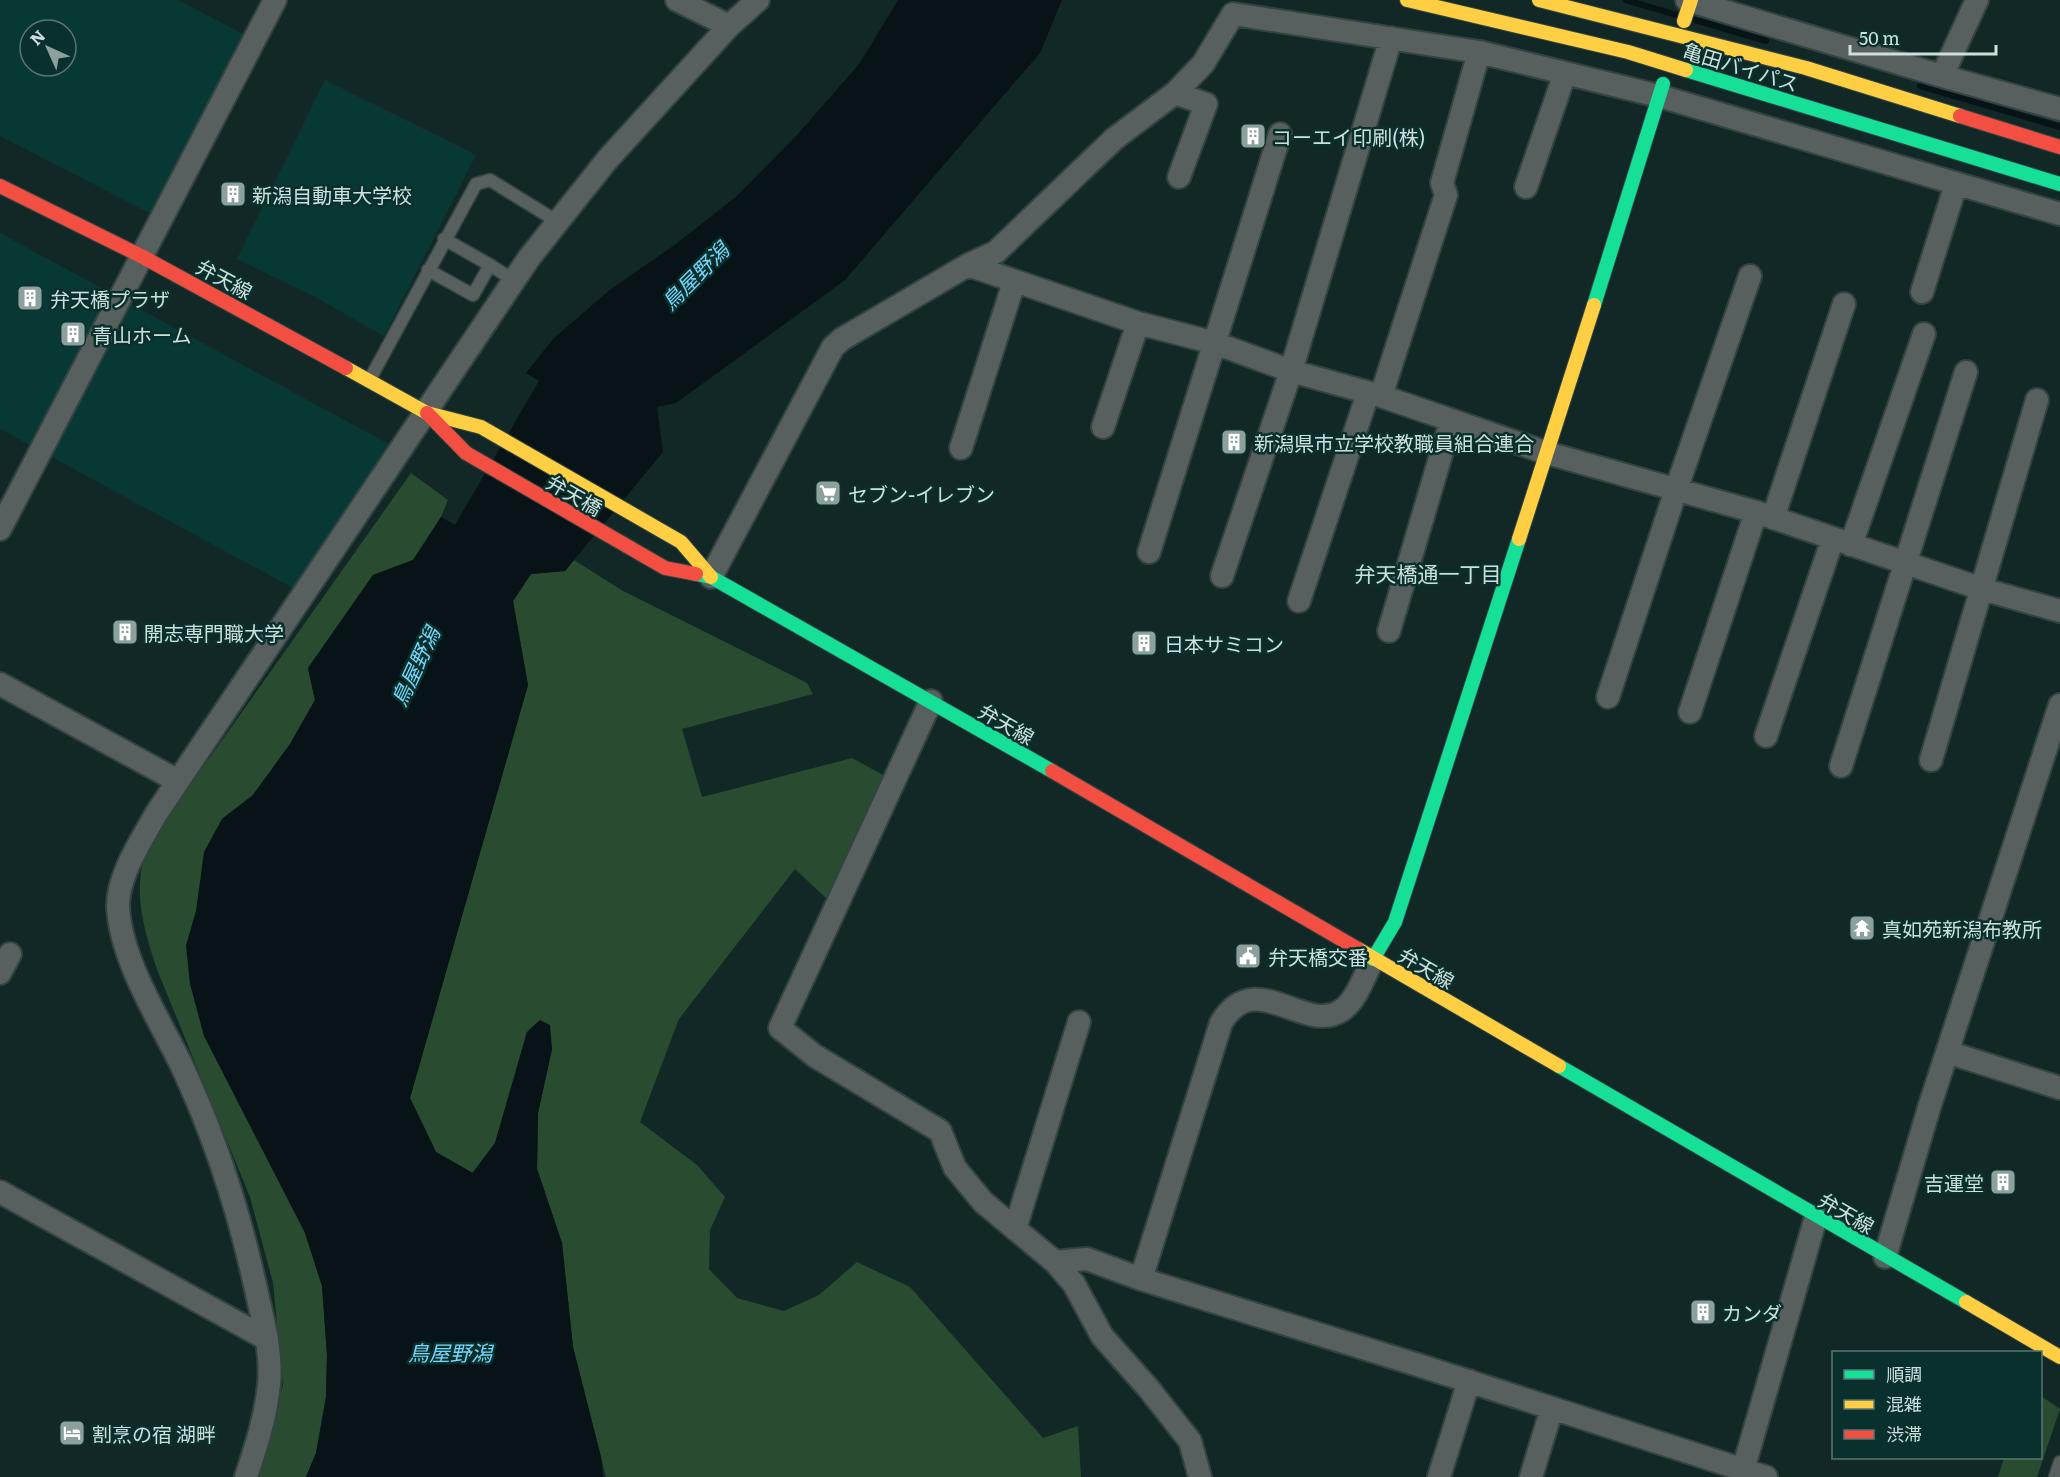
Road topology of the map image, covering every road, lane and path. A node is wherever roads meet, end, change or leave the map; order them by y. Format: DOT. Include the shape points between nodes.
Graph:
graph roads {
  1 [pos="275,0"];
  2 [pos="677,0"];
  3 [pos="758,0"];
  4 [pos="1407,0"];
  5 [pos="1539,0"];
  6 [pos="1977,0"];
  7 [pos="1688,6"];
  8 [pos="1228,7"];
  9 [pos="729,26"];
  10 [pos="1391,38"];
  11 [pos="1479,52"];
  12 [pos="1565,73"];
  13 [pos="1942,76"];
  14 [pos="1661,90"];
  15 [pos="1175,93"];
  16 [pos="2060,109"];
  17 [pos="1280,135"];
  18 [pos="2060,147"];
  19 [pos="1179,177"];
  20 [pos="1956,184"];
  21 [pos="2060,184"];
  22 [pos="0,186"];
  23 [pos="1526,187"];
  24 [pos="2060,214"];
  25 [pos="558,222"];
  26 [pos="444,239"];
  27 [pos="143,257"];
  28 [pos="490,265"];
  29 [pos="968,265"];
  30 [pos="428,270"];
  31 [pos="1750,276"];
  32 [pos="514,280"];
  33 [pos="1014,282"];
  34 [pos="1922,292"];
  35 [pos="1844,304"];
  36 [pos="1138,323"];
  37 [pos="1924,334"];
  38 [pos="1215,343"];
  39 [pos="1291,371"];
  40 [pos="1966,372"];
  41 [pos="369,380"];
  42 [pos="1374,395"];
  43 [pos="2037,400"];
  44 [pos="427,413"];
  45 [pos="1110,421"];
  46 [pos="1451,421"];
  47 [pos="961,448"];
  48 [pos="1546,453"];
  49 [pos="1676,489"];
  50 [pos="1764,515"];
  51 [pos="0,529"];
  52 [pos="1842,542"];
  53 [pos="1149,552"];
  54 [pos="1906,563"];
  55 [pos="1222,576"];
  56 [pos="711,577"];
  57 [pos="1982,589"];
  58 [pos="1299,601"];
  59 [pos="2060,611"];
  60 [pos="1389,631"];
  61 [pos="0,684"];
  62 [pos="1608,697"];
  63 [pos="931,701"];
  64 [pos="2060,705"];
  65 [pos="1690,712"];
  66 [pos="1766,736"];
  67 [pos="1931,760"];
  68 [pos="1841,766"];
  69 [pos="178,781"];
  70 [pos="1373,958"];
  71 [pos="1079,1022"];
  72 [pos="1947,1052"];
  73 [pos="2060,1088"];
  74 [pos="0,1192"];
  75 [pos="1816,1217"];
  76 [pos="1015,1229"];
  77 [pos="1885,1257"];
  78 [pos="1055,1262"];
  79 [pos="1141,1279"];
  80 [pos="267,1340"];
  81 [pos="2060,1357"];
  82 [pos="1469,1381"];
  83 [pos="1552,1408"];
  84 [pos="2060,1462"];
  85 [pos="1742,1474"];
  86 [pos="246,1477"];
  87 [pos="1200,1477"];
  88 [pos="1439,1477"];
  89 [pos="1531,1477"];
  90 [pos="1766,1477"];
  91 [pos="2055,1477"];
  1 -- 27 [label="street"];
  2 -- 9 [label="street"];
  3 -- 9 [label="street"];
  4 -- 21 [label="main road, 亀田バイパス" via="1628,52"];
  5 -- 18 [label="main road, 亀田バイパス" via="1806,68"];
  6 -- 13 [label="street"];
  7 -- 13 [label="street"];
  8 -- 10 [label="street"];
  8 -- 15 [label="street" via="1203,64"];
  9 -- 25 [label="street" via="608,160"];
  10 -- 11 [label="street"];
  10 -- 39 [label="street"];
  11 -- 12 [label="street"];
  11 -- 42 [label="street" via="1442,183 1446,195"];
  12 -- 14 [label="street"];
  12 -- 23 [label="street"];
  13 -- 16 [label="street"];
  14 -- 20 [label="street"];
  14 -- 48 [label="main road"];
  15 -- 19 [label="street" via="1206,104"];
  15 -- 29 [label="street" via="1114,139 996,252"];
  17 -- 38 [label="street"];
  20 -- 24 [label="street"];
  20 -- 34 [label="street"];
  22 -- 27 [label="main road, 弁天線"];
  25 -- 26 [label="lane" via="490,180 476,184"];
  25 -- 32 [label="street"];
  26 -- 28 [label="lane"];
  26 -- 30 [label="lane"];
  27 -- 41 [label="main road, 弁天線"];
  27 -- 51 [label="street"];
  28 -- 30 [label="lane" via="473,295"];
  28 -- 32 [label="lane"];
  29 -- 33 [label="street"];
  29 -- 56 [label="street" via="832,348"];
  30 -- 41 [label="lane"];
  31 -- 49 [label="street"];
  32 -- 44 [label="street"];
  33 -- 36 [label="street"];
  33 -- 47 [label="street"];
  35 -- 50 [label="street"];
  36 -- 38 [label="street"];
  36 -- 45 [label="street"];
  37 -- 52 [label="street"];
  38 -- 39 [label="street"];
  38 -- 53 [label="street"];
  39 -- 42 [label="street"];
  39 -- 55 [label="street"];
  40 -- 54 [label="street"];
  41 -- 44 [label="main road, 弁天線"];
  42 -- 46 [label="street"];
  42 -- 58 [label="street"];
  43 -- 57 [label="street"];
  44 -- 56 [label="main road, 弁天橋" via="466,453 665,568"];
  44 -- 56 [label="main road, 弁天橋" via="482,427 681,542"];
  44 -- 69 [label="street"];
  46 -- 48 [label="street"];
  46 -- 60 [label="street"];
  48 -- 49 [label="street"];
  48 -- 70 [label="main road" via="1395,922"];
  49 -- 50 [label="street"];
  49 -- 62 [label="street"];
  50 -- 52 [label="street"];
  50 -- 65 [label="street"];
  52 -- 54 [label="street"];
  52 -- 66 [label="street"];
  54 -- 57 [label="street"];
  54 -- 68 [label="street"];
  56 -- 63 [label="main road, 弁天線"];
  57 -- 59 [label="street"];
  57 -- 67 [label="street"];
  61 -- 69 [label="street"];
  63 -- 70 [label="main road, 弁天線"];
  63 -- 76 [label="street" via="780,1028 815,1056 940,1131 955,1168 983,1202"];
  64 -- 72 [label="street"];
  69 -- 80 [label="street" via="126,868 118,904 120,927 129,958 181,1065 227,1178"];
  70 -- 75 [label="main road, 弁天線"];
  70 -- 79 [label="street" via="1350,1003 1332,1015 1322,1016 1261,999 1236,1004 1227,1012"];
  71 -- 76 [label="street"];
  72 -- 73 [label="street"];
  72 -- 77 [label="street"];
  74 -- 80 [label="street"];
  75 -- 77 [label="main road, 弁天線"];
  75 -- 85 [label="street"];
  76 -- 78 [label="street"];
  77 -- 81 [label="main road, 弁天線"];
  78 -- 79 [label="street" via="1087,1259"];
  78 -- 87 [label="street" via="1074,1284 1102,1336 1190,1441"];
  79 -- 82 [label="street"];
  80 -- 86 [label="street" via="269,1384"];
  82 -- 83 [label="street"];
  82 -- 88 [label="street"];
  83 -- 85 [label="street"];
  83 -- 89 [label="street"];
  84 -- 91 [label="lane"];
  85 -- 90 [label="street"];
}
